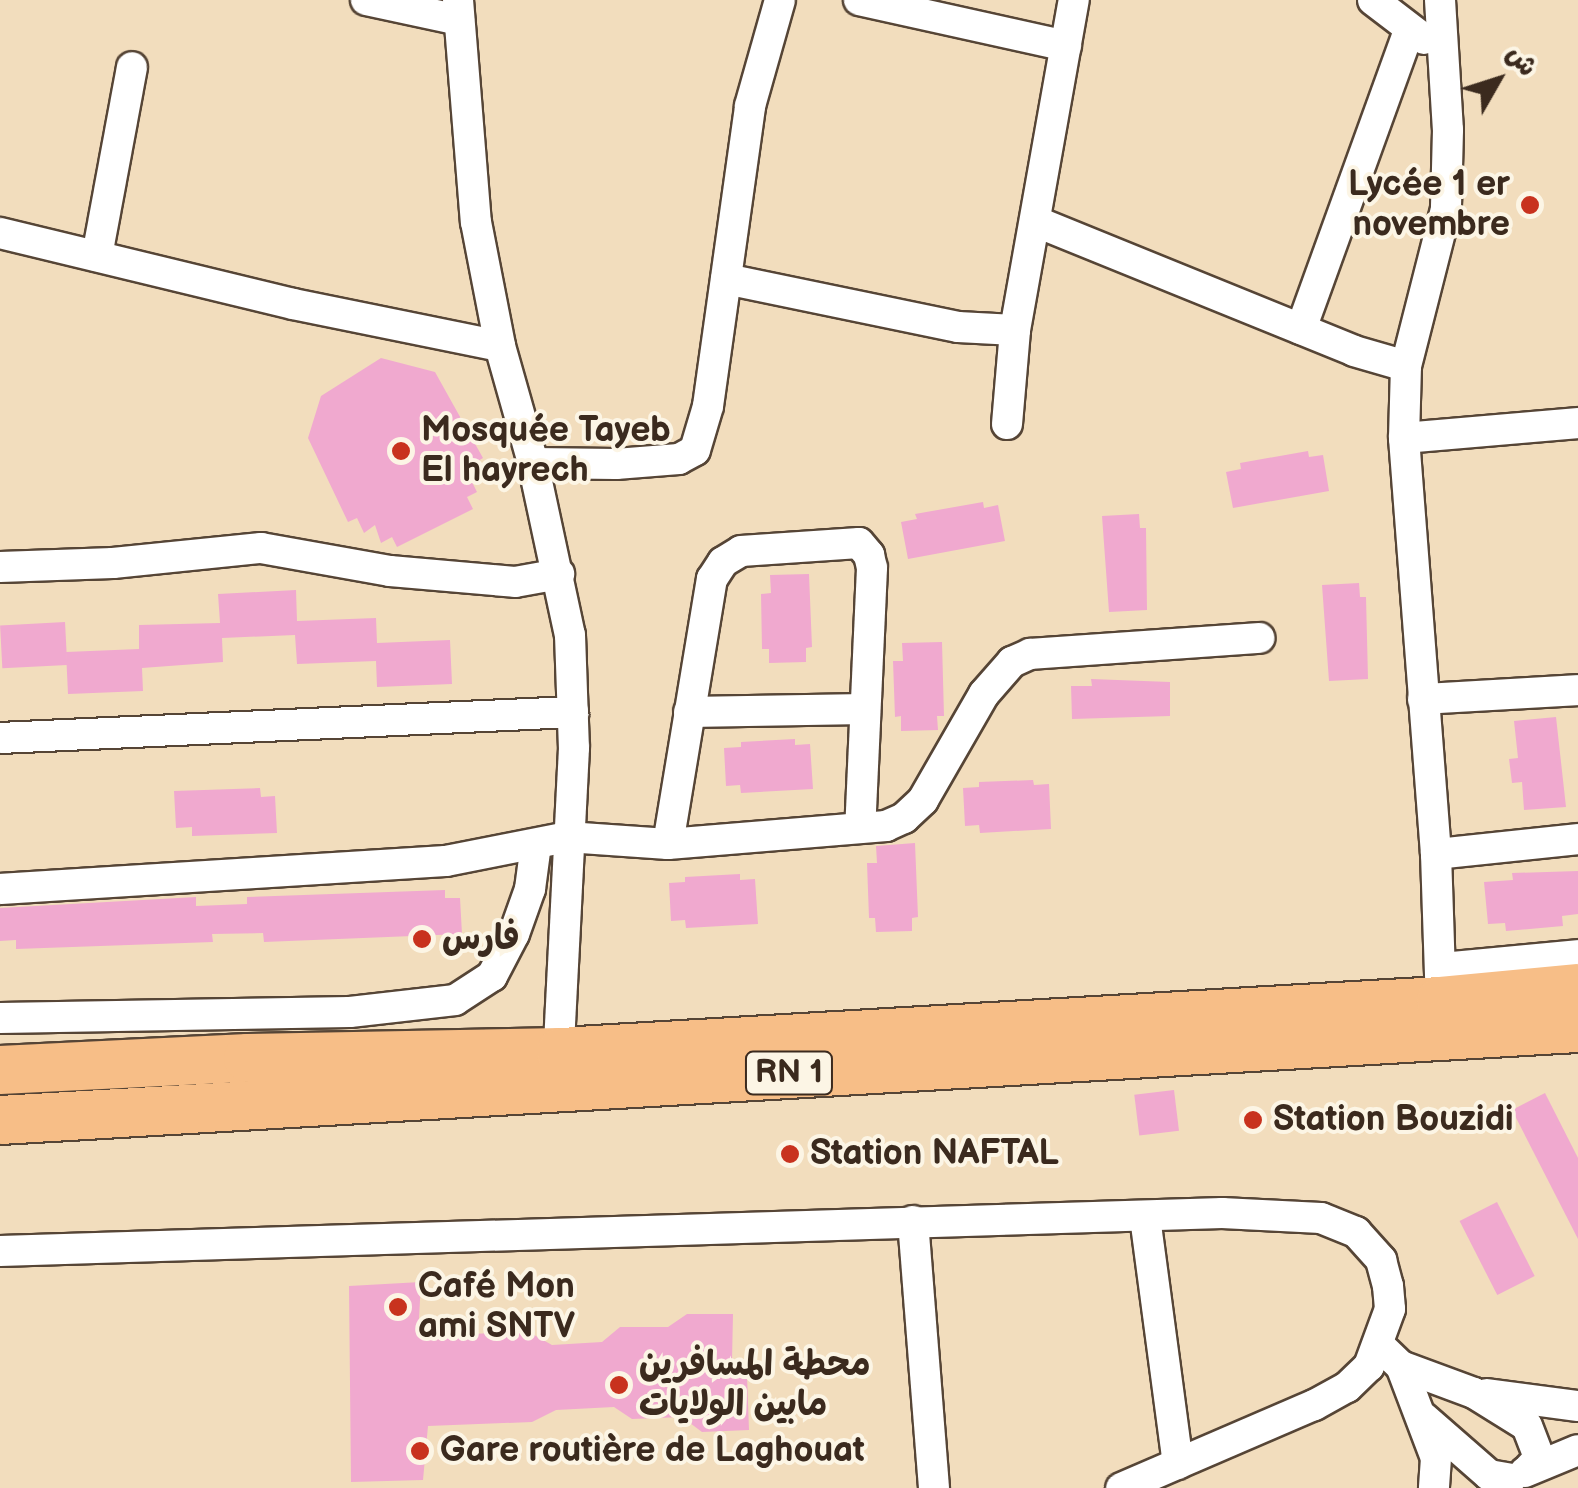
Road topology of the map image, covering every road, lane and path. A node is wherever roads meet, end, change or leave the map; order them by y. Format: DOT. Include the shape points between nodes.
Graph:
graph roads {
  1 [pos="366,0"];
  2 [pos="780,0"];
  3 [pos="860,0"];
  4 [pos="1074,0"];
  5 [pos="1373,0"];
  6 [pos="1440,0"];
  7 [pos="458,10"];
  8 [pos="1409,30"];
  9 [pos="1066,46"];
  10 [pos="1444,50"];
  11 [pos="132,67"];
  12 [pos="1037,222"];
  13 [pos="0,233"];
  14 [pos="97,256"];
  15 [pos="726,279"];
  16 [pos="1301,329"];
  17 [pos="1015,330"];
  18 [pos="500,346"];
  19 [pos="1406,366"];
  20 [pos="1578,422"];
  21 [pos="1007,424"];
  22 [pos="1404,438"];
  23 [pos="533,463"];
  24 [pos="0,567"];
  25 [pos="559,574"];
  26 [pos="1259,638"];
  27 [pos="1578,690"];
  28 [pos="1423,699"];
  29 [pos="865,708"];
  30 [pos="573,712"];
  31 [pos="690,712"];
  32 [pos="0,738"];
  33 [pos="860,828"];
  34 [pos="567,836"];
  35 [pos="1578,839"];
  36 [pos="536,844"];
  37 [pos="668,844"];
  38 [pos="1436,854"];
  39 [pos="0,889"];
  40 [pos="1578,956"];
  41 [pos="1441,984"];
  42 [pos="1578,988"];
  43 [pos="0,1018"];
  44 [pos="1578,1028"];
  45 [pos="0,1070"];
  46 [pos="557,1071"];
  47 [pos="0,1120"];
  48 [pos="1145,1218"];
  49 [pos="913,1221"];
  50 [pos="0,1250"];
  51 [pos="1390,1355"];
  52 [pos="1474,1393"];
  53 [pos="1578,1406"];
  54 [pos="1418,1413"];
  55 [pos="1578,1450"];
  56 [pos="1178,1464"];
  57 [pos="1510,1479"];
  58 [pos="934,1488"];
  59 [pos="1121,1488"];
  60 [pos="1434,1488"];
  1 -- 7 [label="street"];
  2 -- 15 [label="street" via="750,106"];
  3 -- 9 [label="street"];
  4 -- 9 [label="street"];
  5 -- 8 [label="street"];
  6 -- 10 [label="street"];
  7 -- 18 [label="street" via="476,222"];
  8 -- 10 [label="street"];
  8 -- 16 [label="street"];
  9 -- 12 [label="street"];
  10 -- 19 [label="street" via="1446,209"];
  11 -- 14 [label="street"];
  12 -- 16 [label="street"];
  12 -- 17 [label="street"];
  13 -- 14 [label="street"];
  14 -- 18 [label="street"];
  15 -- 17 [label="street" via="958,327"];
  15 -- 23 [label="street" via="708,406 694,450 678,458 616,464"];
  16 -- 19 [label="street"];
  17 -- 21 [label="street"];
  18 -- 23 [label="street"];
  19 -- 22 [label="street"];
  20 -- 22 [label="street"];
  22 -- 28 [label="street"];
  23 -- 25 [label="street"];
  24 -- 25 [label="street" via="261,548 444,576 515,582"];
  25 -- 30 [label="street"];
  26 -- 33 [label="street" via="1030,654 1012,662 984,694 924,800 886,826"];
  27 -- 28 [label="street"];
  28 -- 38 [label="street"];
  29 -- 31 [label="street"];
  29 -- 31 [label="street" via="872,568 859,544 741,552 722,562 712,580"];
  29 -- 33 [label="street"];
  30 -- 32 [label="street"];
  30 -- 34 [label="street"];
  31 -- 37 [label="street"];
  33 -- 37 [label="street"];
  34 -- 36 [label="street"];
  34 -- 37 [label="street"];
  34 -- 46 [label="street"];
  35 -- 38 [label="street"];
  36 -- 39 [label="street" via="446,862"];
  36 -- 43 [label="street" via="514,934 492,976 455,1000 350,1012"];
  38 -- 41 [label="street"];
  40 -- 41 [label="street"];
  41 -- 42 [label="highway, RN 1"];
  41 -- 46 [label="highway, RN 1"];
  44 -- 46 [label="highway, RN 1" via="964,1061"];
  45 -- 46 [label="highway, RN 1" via="248,1058"];
  46 -- 47 [label="highway, RN 1" via="330,1097"];
  48 -- 49 [label="street"];
  48 -- 51 [label="street" via="1273,1212 1321,1218 1356,1232 1381,1260"];
  48 -- 56 [label="street"];
  49 -- 50 [label="street"];
  49 -- 58 [label="street"];
  51 -- 52 [label="street"];
  51 -- 54 [label="street"];
  51 -- 56 [label="street" via="1347,1387"];
  52 -- 53 [label="street"];
  52 -- 57 [label="street" via="1527,1426 1539,1458"];
  54 -- 57 [label="street" via="1490,1475"];
  54 -- 60 [label="street" via="1436,1458"];
  55 -- 57 [label="street"];
  56 -- 59 [label="street"];
}
